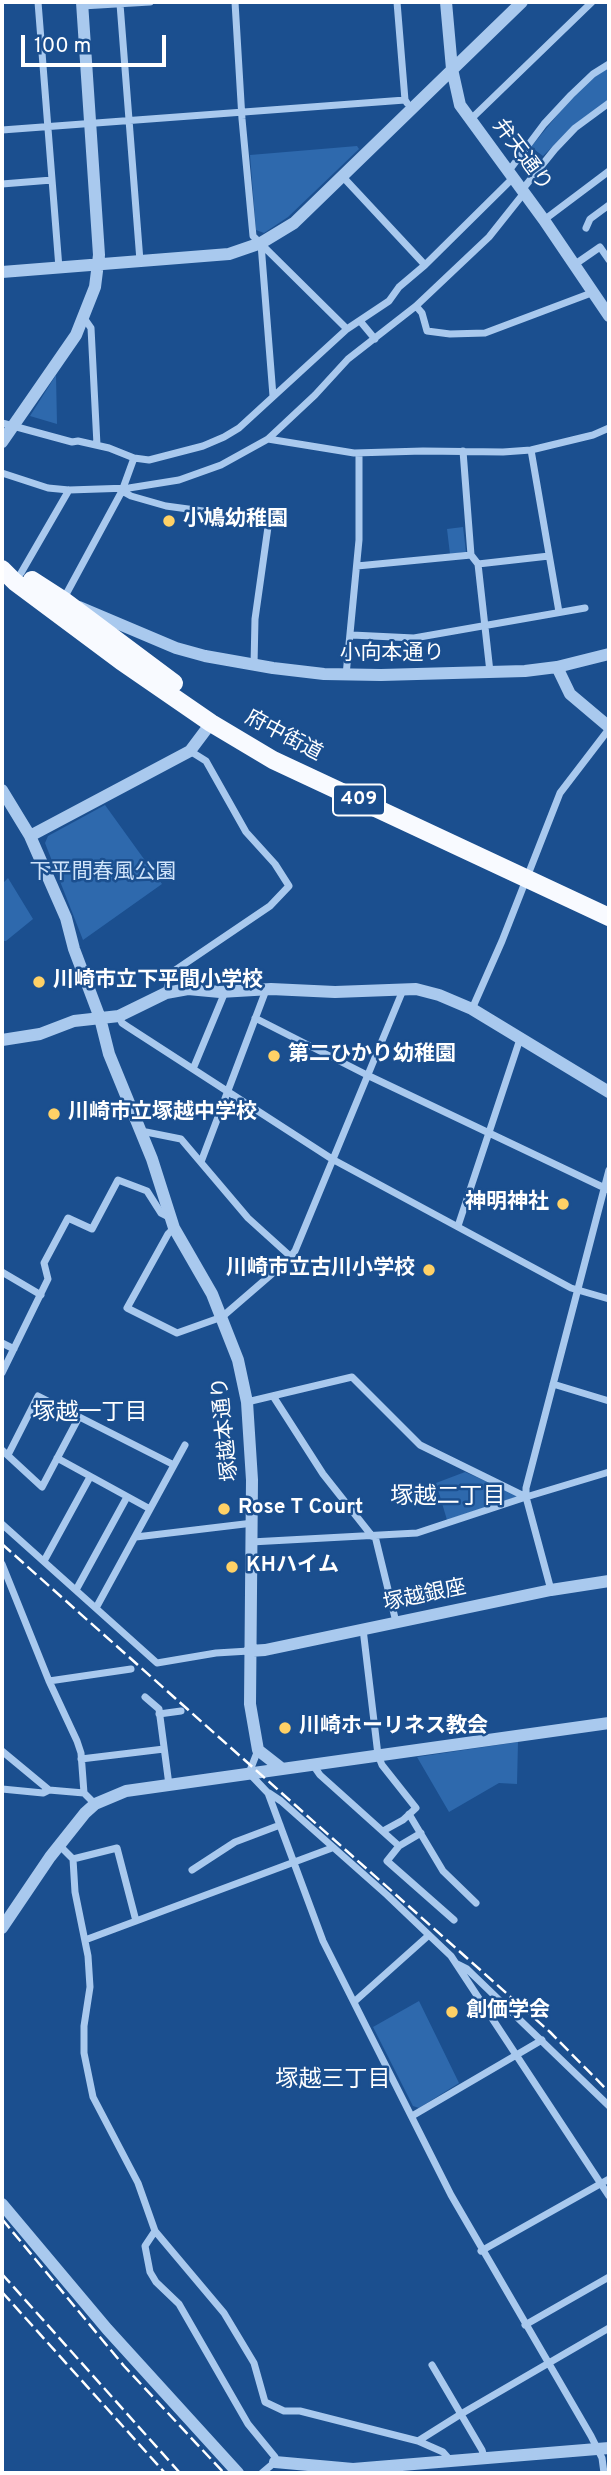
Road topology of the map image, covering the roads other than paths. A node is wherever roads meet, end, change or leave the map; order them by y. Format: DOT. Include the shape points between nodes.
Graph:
graph roads {
  1 [pos="38,2"];
  2 [pos="149,2"];
  3 [pos="235,2"];
  4 [pos="397,2"];
  5 [pos="446,2"];
  6 [pos="522,2"];
  7 [pos="592,2"];
  8 [pos="82,4"];
  9 [pos="120,4"];
  10 [pos="609,64"];
  11 [pos="452,69"];
  12 [pos="609,103"];
  13 [pos="409,104"];
  14 [pos="241,112"];
  15 [pos="470,120"];
  16 [pos="129,122"];
  17 [pos="90,124"];
  18 [pos="47,127"];
  19 [pos="2,130"];
  20 [pos="609,171"];
  21 [pos="510,175"];
  22 [pos="343,177"];
  23 [pos="52,180"];
  24 [pos="2,184"];
  25 [pos="523,192"];
  26 [pos="609,205"];
  27 [pos="544,220"];
  28 [pos="586,228"];
  29 [pos="261,243"];
  30 [pos="609,260"];
  31 [pos="140,261"];
  32 [pos="97,265"];
  33 [pos="425,265"];
  34 [pos="573,266"];
  35 [pos="59,268"];
  36 [pos="2,272"];
  37 [pos="594,292"];
  38 [pos="416,306"];
  39 [pos="609,316"];
  40 [pos="84,318"];
  41 [pos="360,321"];
  42 [pos="347,329"];
  43 [pos="375,339"];
  44 [pos="273,396"];
  45 [pos="7,424"];
  46 [pos="609,428"];
  47 [pos="268,439"];
  48 [pos="2,442"];
  49 [pos="97,445"];
  50 [pos="531,450"];
  51 [pos="463,451"];
  52 [pos="359,453"];
  53 [pos="134,458"];
  54 [pos="2,473"];
  55 [pos="122,489"];
  56 [pos="69,490"];
  57 [pos="471,555"];
  58 [pos="549,556"];
  59 [pos="2,562"];
  60 [pos="478,564"];
  61 [pos="357,566"];
  62 [pos="2,569"];
  63 [pos="21,573"];
  64 [pos="63,600"];
  65 [pos="585,608"];
  66 [pos="559,612"];
  67 [pos="486,626"];
  68 [pos="352,635"];
  69 [pos="176,648"];
  70 [pos="609,654"];
  71 [pos="126,656"];
  72 [pos="254,666"];
  73 [pos="557,667"];
  74 [pos="490,672"];
  75 [pos="346,675"];
  76 [pos="211,723"];
  77 [pos="609,728"];
  78 [pos="190,751"];
  79 [pos="2,790"];
  80 [pos="30,836"];
  81 [pos="529,874"];
  82 [pos="609,905"];
  83 [pos="609,917"];
  84 [pos="266,990"];
  85 [pos="403,990"];
  86 [pos="225,992"];
  87 [pos="166,993"];
  88 [pos="472,1009"];
  89 [pos="120,1016"];
  90 [pos="100,1018"];
  91 [pos="255,1018"];
  92 [pos="2,1040"];
  93 [pos="520,1040"];
  94 [pos="193,1069"];
  95 [pos="367,1075"];
  96 [pos="227,1091"];
  97 [pos="609,1092"];
  98 [pos="488,1133"];
  99 [pos="142,1135"];
  100 [pos="332,1159"];
  101 [pos="201,1162"];
  102 [pos="609,1170"];
  103 [pos="607,1189"];
  104 [pos="172,1222"];
  105 [pos="458,1226"];
  106 [pos="290,1256"];
  107 [pos="3,1275"];
  108 [pos="578,1290"];
  109 [pos="41,1295"];
  110 [pos="609,1299"];
  111 [pos="222,1317"];
  112 [pos="2,1343"];
  113 [pos="13,1349"];
  114 [pos="2,1373"];
  115 [pos="554,1384"];
  116 [pos="273,1396"];
  117 [pos="609,1401"];
  118 [pos="247,1402"];
  119 [pos="79,1417"];
  120 [pos="185,1445"];
  121 [pos="5,1453"];
  122 [pos="57,1458"];
  123 [pos="174,1465"];
  124 [pos="609,1472"];
  125 [pos="90,1477"];
  126 [pos="127,1497"];
  127 [pos="526,1497"];
  128 [pos="150,1509"];
  129 [pos="253,1523"];
  130 [pos="2,1524"];
  131 [pos="136,1536"];
  132 [pos="374,1536"];
  133 [pos="251,1542"];
  134 [pos="44,1561"];
  135 [pos="2,1564"];
  136 [pos="609,1581"];
  137 [pos="76,1590"];
  138 [pos="551,1590"];
  139 [pos="96,1608"];
  140 [pos="396,1622"];
  141 [pos="363,1629"];
  142 [pos="249,1651"];
  143 [pos="131,1669"];
  144 [pos="49,1681"];
  145 [pos="145,1697"];
  146 [pos="181,1711"];
  147 [pos="159,1714"];
  148 [pos="609,1723"];
  149 [pos="164,1749"];
  150 [pos="257,1750"];
  151 [pos="2,1751"];
  152 [pos="378,1755"];
  153 [pos="82,1759"];
  154 [pos="313,1764"];
  155 [pos="281,1768"];
  156 [pos="249,1773"];
  157 [pos="169,1785"];
  158 [pos="2,1789"];
  159 [pos="49,1790"];
  160 [pos="85,1793"];
  161 [pos="268,1793"];
  162 [pos="95,1804"];
  163 [pos="409,1814"];
  164 [pos="280,1825"];
  165 [pos="383,1831"];
  166 [pos="421,1833"];
  167 [pos="59,1845"];
  168 [pos="399,1846"];
  169 [pos="332,1848"];
  170 [pos="73,1859"];
  171 [pos="294,1863"];
  172 [pos="192,1870"];
  173 [pos="476,1903"];
  174 [pos="454,1920"];
  175 [pos="136,1921"];
  176 [pos="2,1928"];
  177 [pos="429,1935"];
  178 [pos="85,1940"];
  179 [pos="457,1964"];
  180 [pos="354,2002"];
  181 [pos="542,2040"];
  182 [pos="516,2055"];
  183 [pos="609,2106"];
  184 [pos="412,2116"];
  185 [pos="609,2179"];
  186 [pos="601,2183"];
  187 [pos="609,2196"];
  188 [pos="2,2204"];
  189 [pos="155,2231"];
  190 [pos="481,2251"];
  191 [pos="609,2277"];
  192 [pos="525,2325"];
  193 [pos="609,2328"];
  194 [pos="549,2363"];
  195 [pos="432,2365"];
  196 [pos="461,2414"];
  197 [pos="418,2441"];
  198 [pos="603,2449"];
  199 [pos="484,2457"];
  200 [pos="450,2460"];
  201 [pos="275,2462"];
  202 [pos="413,2469"];
  203 [pos="238,2473"];
  204 [pos="262,2473"];
  205 [pos="604,2473"];
  1 -- 18 [label="street"];
  2 -- 9 [label="street"];
  3 -- 14 [label="street"];
  4 -- 13 [label="street"];
  5 -- 11 [label="street, 弁天通り"];
  6 -- 11 [label="street"];
  7 -- 15 [label="street"];
  8 -- 9 [label="street"];
  8 -- 17 [label="street"];
  9 -- 16 [label="street"];
  10 -- 21 [label="street" via="593,74 544,124"];
  11 -- 13 [label="street"];
  11 -- 15 [label="street, 弁天通り" via="460,105"];
  12 -- 25 [label="street" via="575,128"];
  13 -- 14 [label="street"];
  13 -- 22 [label="street"];
  14 -- 16 [label="street"];
  14 -- 29 [label="street" via="253,236"];
  15 -- 21 [label="street, 弁天通り"];
  16 -- 17 [label="street"];
  16 -- 31 [label="street"];
  17 -- 18 [label="street"];
  17 -- 32 [label="street"];
  18 -- 19 [label="street"];
  18 -- 23 [label="street"];
  20 -- 27 [label="street"];
  21 -- 25 [label="street, 弁天通り"];
  21 -- 33 [label="street"];
  22 -- 29 [label="street" via="294,223"];
  22 -- 33 [label="street"];
  23 -- 24 [label="street"];
  23 -- 35 [label="street"];
  25 -- 27 [label="street, 弁天通り"];
  25 -- 38 [label="street" via="489,237"];
  26 -- 28 [label="street" via="590,219"];
  27 -- 34 [label="street, 弁天通り"];
  29 -- 31 [label="street" via="229,254"];
  29 -- 42 [label="street"];
  29 -- 44 [label="street"];
  30 -- 34 [label="street" via="600,247"];
  31 -- 32 [label="street"];
  32 -- 35 [label="street"];
  32 -- 40 [label="street"];
  33 -- 41 [label="street" via="399,286 389,301"];
  34 -- 37 [label="street, 弁天通り"];
  35 -- 36 [label="street"];
  37 -- 38 [label="street" via="485,333 428,331"];
  37 -- 39 [label="street, 弁天通り"];
  38 -- 43 [label="street"];
  40 -- 45 [label="street" via="76,335"];
  40 -- 49 [label="street" via="91,328"];
  41 -- 42 [label="street"];
  41 -- 43 [label="street"];
  42 -- 44 [label="street"];
  43 -- 47 [label="street" via="348,359"];
  44 -- 53 [label="street" via="224,438 149,460"];
  45 -- 48 [label="street"];
  45 -- 49 [label="street"];
  46 -- 50 [label="street"];
  47 -- 52 [label="street"];
  47 -- 55 [label="street" via="212,470"];
  49 -- 53 [label="street"];
  50 -- 51 [label="street"];
  50 -- 58 [label="street"];
  51 -- 52 [label="street"];
  51 -- 57 [label="street"];
  52 -- 61 [label="street"];
  53 -- 55 [label="street"];
  54 -- 56 [label="street"];
  55 -- 56 [label="street"];
  55 -- 64 [label="street"];
  55 -- 72 [label="street" via="154,503 269,520 255,619"];
  56 -- 63 [label="street"];
  57 -- 60 [label="street"];
  57 -- 61 [label="street"];
  58 -- 60 [label="street"];
  58 -- 66 [label="street"];
  59 -- 63 [label="highway, 府中街道 / 409"];
  60 -- 67 [label="street"];
  61 -- 68 [label="street"];
  62 -- 71 [label="highway, 府中街道 / 409"];
  63 -- 64 [label="highway, 府中街道 / 409"];
  64 -- 69 [label="street"];
  64 -- 71 [label="highway, 府中街道 / 409"];
  65 -- 66 [label="street"];
  66 -- 67 [label="street"];
  67 -- 68 [label="street" via="415,638"];
  67 -- 74 [label="street"];
  68 -- 75 [label="street"];
  69 -- 71 [label="street" via="147,645"];
  69 -- 72 [label="street, 小向本通り"];
  70 -- 73 [label="street, 小向本通り"];
  71 -- 76 [label="highway, 府中街道 / 409"];
  71 -- 81 [label="highway, 府中街道 / 409" via="280,751"];
  72 -- 75 [label="street, 小向本通り"];
  73 -- 74 [label="street, 小向本通り"];
  73 -- 77 [label="street" via="570,694"];
  74 -- 75 [label="street, 小向本通り"];
  76 -- 78 [label="street"];
  76 -- 81 [label="highway, 府中街道 / 409" via="273,760"];
  77 -- 81 [label="street" via="560,793"];
  78 -- 80 [label="street"];
  78 -- 87 [label="street" via="206,761 246,832 289,886 262,912 174,971"];
  79 -- 80 [label="street, 塚越本通り"];
  80 -- 90 [label="street, 塚越本通り" via="66,918"];
  81 -- 82 [label="highway, 府中街道 / 409"];
  81 -- 83 [label="highway, 府中街道 / 409"];
  81 -- 88 [label="street"];
  84 -- 85 [label="street"];
  84 -- 86 [label="street"];
  84 -- 91 [label="street"];
  85 -- 88 [label="street" via="439,995"];
  85 -- 95 [label="street"];
  86 -- 87 [label="street" via="188,989"];
  86 -- 94 [label="street"];
  87 -- 89 [label="street"];
  88 -- 93 [label="street"];
  89 -- 90 [label="street"];
  89 -- 94 [label="street" via="128,1027"];
  90 -- 92 [label="street"];
  90 -- 99 [label="street, 塚越本通り" via="109,1054"];
  91 -- 95 [label="street"];
  91 -- 96 [label="street"];
  93 -- 97 [label="street"];
  93 -- 98 [label="street"];
  94 -- 96 [label="street"];
  95 -- 98 [label="street"];
  95 -- 100 [label="street"];
  96 -- 100 [label="street"];
  96 -- 101 [label="street"];
  98 -- 103 [label="street"];
  98 -- 105 [label="street"];
  99 -- 101 [label="street" via="181,1139"];
  99 -- 104 [label="street, 塚越本通り"];
  100 -- 105 [label="street"];
  100 -- 106 [label="street"];
  101 -- 106 [label="street" via="248,1218"];
  102 -- 103 [label="street"];
  103 -- 108 [label="street"];
  104 -- 109 [label="street" via="147,1191 118,1180 92,1229 68,1218 44,1263 48,1279"];
  104 -- 111 [label="street, 塚越本通り"];
  104 -- 111 [label="street" via="127,1308 177,1333"];
  105 -- 108 [label="street"];
  106 -- 111 [label="street"];
  107 -- 109 [label="street"];
  108 -- 110 [label="street"];
  108 -- 115 [label="street"];
  109 -- 113 [label="street"];
  111 -- 118 [label="street, 塚越本通り"];
  112 -- 113 [label="street"];
  113 -- 114 [label="street"];
  115 -- 117 [label="street"];
  115 -- 127 [label="street"];
  116 -- 118 [label="street"];
  116 -- 127 [label="street" via="352,1377 420,1445"];
  116 -- 132 [label="street" via="323,1474"];
  118 -- 129 [label="street, 塚越本通り"];
  119 -- 121 [label="street" via="38,1396"];
  119 -- 122 [label="street"];
  119 -- 123 [label="street"];
  120 -- 123 [label="street"];
  121 -- 122 [label="street" via="43,1487"];
  122 -- 125 [label="street"];
  123 -- 128 [label="street"];
  124 -- 127 [label="street"];
  125 -- 126 [label="street"];
  125 -- 134 [label="street"];
  126 -- 128 [label="street"];
  126 -- 137 [label="street"];
  127 -- 132 [label="street" via="417,1533"];
  127 -- 138 [label="street"];
  128 -- 131 [label="street"];
  129 -- 131 [label="street"];
  129 -- 133 [label="street, 塚越本通り"];
  130 -- 134 [label="street"];
  131 -- 139 [label="street"];
  132 -- 133 [label="street"];
  132 -- 140 [label="street"];
  133 -- 142 [label="street, 塚越本通り"];
  134 -- 137 [label="street"];
  135 -- 144 [label="street"];
  136 -- 138 [label="street, 塚越銀座"];
  137 -- 139 [label="street"];
  138 -- 140 [label="street, 塚越銀座"];
  139 -- 142 [label="street" via="157,1663"];
  140 -- 141 [label="street, 塚越銀座"];
  141 -- 142 [label="street, 塚越銀座"];
  141 -- 152 [label="street"];
  142 -- 150 [label="street, 塚越本通り"];
  143 -- 144 [label="street"];
  144 -- 153 [label="street"];
  145 -- 147 [label="street"];
  146 -- 147 [label="street"];
  147 -- 149 [label="street"];
  148 -- 152 [label="street"];
  149 -- 153 [label="street"];
  149 -- 157 [label="street"];
  150 -- 155 [label="street"];
  150 -- 156 [label="street"];
  151 -- 159 [label="street"];
  152 -- 154 [label="street"];
  152 -- 163 [label="street" via="416,1808"];
  153 -- 160 [label="street"];
  154 -- 155 [label="street"];
  154 -- 165 [label="street"];
  155 -- 156 [label="street"];
  156 -- 157 [label="street"];
  156 -- 161 [label="street"];
  157 -- 162 [label="street" via="126,1791"];
  158 -- 159 [label="street"];
  159 -- 160 [label="street"];
  160 -- 162 [label="street"];
  161 -- 164 [label="street"];
  161 -- 169 [label="street"];
  162 -- 167 [label="street"];
  163 -- 165 [label="street"];
  163 -- 166 [label="street"];
  164 -- 171 [label="street"];
  164 -- 172 [label="street" via="235,1842"];
  165 -- 168 [label="street"];
  166 -- 168 [label="street"];
  166 -- 173 [label="street" via="443,1871"];
  167 -- 170 [label="street"];
  167 -- 176 [label="street"];
  168 -- 174 [label="street" via="387,1861"];
  169 -- 171 [label="street"];
  169 -- 177 [label="street"];
  170 -- 175 [label="street" via="117,1849"];
  170 -- 178 [label="street"];
  171 -- 175 [label="street"];
  171 -- 180 [label="street" via="323,1941"];
  175 -- 178 [label="street"];
  177 -- 179 [label="street"];
  177 -- 180 [label="street"];
  178 -- 189 [label="street" via="90,1987 84,2053 93,2097 138,2183"];
  179 -- 181 [label="street"];
  179 -- 182 [label="street"];
  180 -- 184 [label="street"];
  181 -- 182 [label="street"];
  181 -- 183 [label="street"];
  182 -- 184 [label="street"];
  182 -- 186 [label="street"];
  184 -- 190 [label="street"];
  185 -- 186 [label="street"];
  186 -- 187 [label="street"];
  186 -- 190 [label="street"];
  188 -- 203 [label="street"];
  189 -- 197 [label="street" via="223,2313 254,2363 265,2402 284,2412"];
  189 -- 201 [label="street" via="145,2246 150,2272 179,2304"];
  190 -- 192 [label="street"];
  191 -- 192 [label="street"];
  192 -- 194 [label="street"];
  193 -- 194 [label="street"];
  194 -- 196 [label="street"];
  194 -- 198 [label="street"];
  195 -- 196 [label="street"];
  196 -- 197 [label="street"];
  196 -- 199 [label="street"];
  197 -- 200 [label="street"];
  198 -- 199 [label="street"];
  198 -- 205 [label="street"];
  199 -- 200 [label="street"];
  200 -- 202 [label="street"];
  201 -- 202 [label="street"];
  201 -- 204 [label="street"];
}
